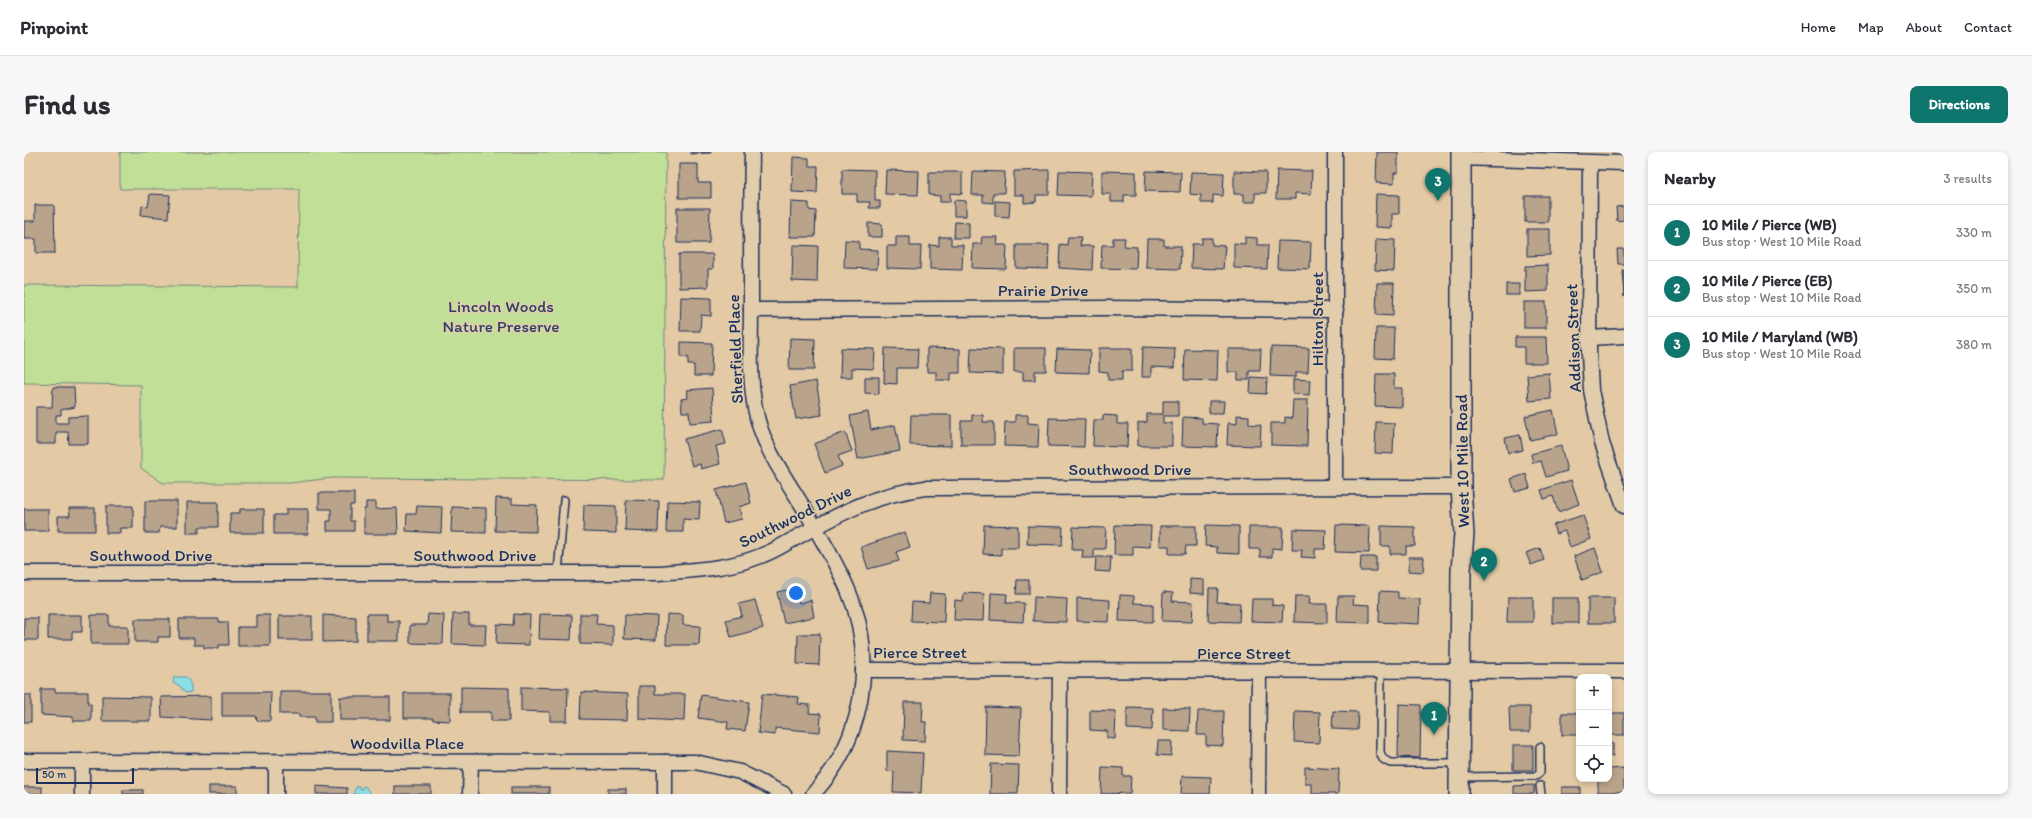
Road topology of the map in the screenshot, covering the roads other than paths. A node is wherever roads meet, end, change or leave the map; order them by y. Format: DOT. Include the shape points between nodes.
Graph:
graph roads {
  1 [pos="752,152"];
  2 [pos="1335,152"];
  3 [pos="1460,155"];
  4 [pos="1590,163"];
  5 [pos="1624,163"];
  6 [pos="751,310"];
  7 [pos="1336,310"];
  8 [pos="1624,336"];
  9 [pos="1589,338"];
  10 [pos="1336,486"];
  11 [pos="1461,487"];
  12 [pos="564,500"];
  13 [pos="1624,506"];
  14 [pos="815,528"];
  15 [pos="24,573"];
  16 [pos="558,573"];
  17 [pos="863,670"];
  18 [pos="1060,670"];
  19 [pos="1461,670"];
  20 [pos="1259,671"];
  21 [pos="1381,671"];
  22 [pos="1624,671"];
  23 [pos="1540,747"];
  24 [pos="24,761"];
  25 [pos="82,761"];
  26 [pos="276,762"];
  27 [pos="471,762"];
  28 [pos="665,762"];
  29 [pos="1460,778"];
  30 [pos="1540,786"];
  31 [pos="82,794"];
  32 [pos="276,794"];
  33 [pos="470,794"];
  34 [pos="665,794"];
  35 [pos="784,794"];
  36 [pos="812,794"];
  37 [pos="1059,794"];
  38 [pos="1258,794"];
  39 [pos="1541,794"];
  1 -- 6 [label="street, Sherfield Place"];
  2 -- 7 [label="street, Hilton Street"];
  3 -- 4 [label="street"];
  3 -- 11 [label="main road, West 10 Mile Road"];
  4 -- 5 [label="street"];
  4 -- 9 [label="street, Addison Street"];
  6 -- 7 [label="street, Prairie Drive"];
  6 -- 14 [label="street, Sherfield Place" via="751,384 760,426 774,459"];
  7 -- 10 [label="street, Hilton Street"];
  8 -- 9 [label="street"];
  9 -- 13 [label="street, Addison Street" via="1594,407 1602,443"];
  10 -- 11 [label="street, Southwood Drive"];
  10 -- 14 [label="street, Southwood Drive" via="925,488 867,501"];
  11 -- 19 [label="main road, West 10 Mile Road" via="1464,534 1461,570"];
  12 -- 16 [label="lane"];
  14 -- 16 [label="street, Southwood Drive" via="764,555 708,569 645,574"];
  14 -- 17 [label="street, Sherfield Place" via="854,604 862,645"];
  15 -- 16 [label="street, Southwood Drive"];
  17 -- 18 [label="street, Pierce Street"];
  17 -- 36 [label="street, Sherfield Place" via="860,704 845,748 830,775"];
  18 -- 20 [label="street, Pierce Street"];
  18 -- 37 [label="street"];
  19 -- 21 [label="street, Pierce Street"];
  19 -- 22 [label="street, Pierce Street"];
  19 -- 29 [label="main road, West 10 Mile Road"];
  20 -- 21 [label="street, Pierce Street"];
  20 -- 38 [label="street"];
  21 -- 29 [label="lane" via="1380,752 1383,759"];
  23 -- 29 [label="lane" via="1540,772 1536,776"];
  24 -- 25 [label="street, Woodvilla Place"];
  25 -- 26 [label="street, Woodvilla Place"];
  25 -- 31 [label="street"];
  26 -- 27 [label="street, Woodvilla Place"];
  26 -- 32 [label="street"];
  27 -- 28 [label="street, Woodvilla Place"];
  27 -- 33 [label="street"];
  28 -- 34 [label="street"];
  28 -- 35 [label="street, Woodvilla Place" via="695,762 729,768 755,778"];
  30 -- 39 [label="lane"];
}
